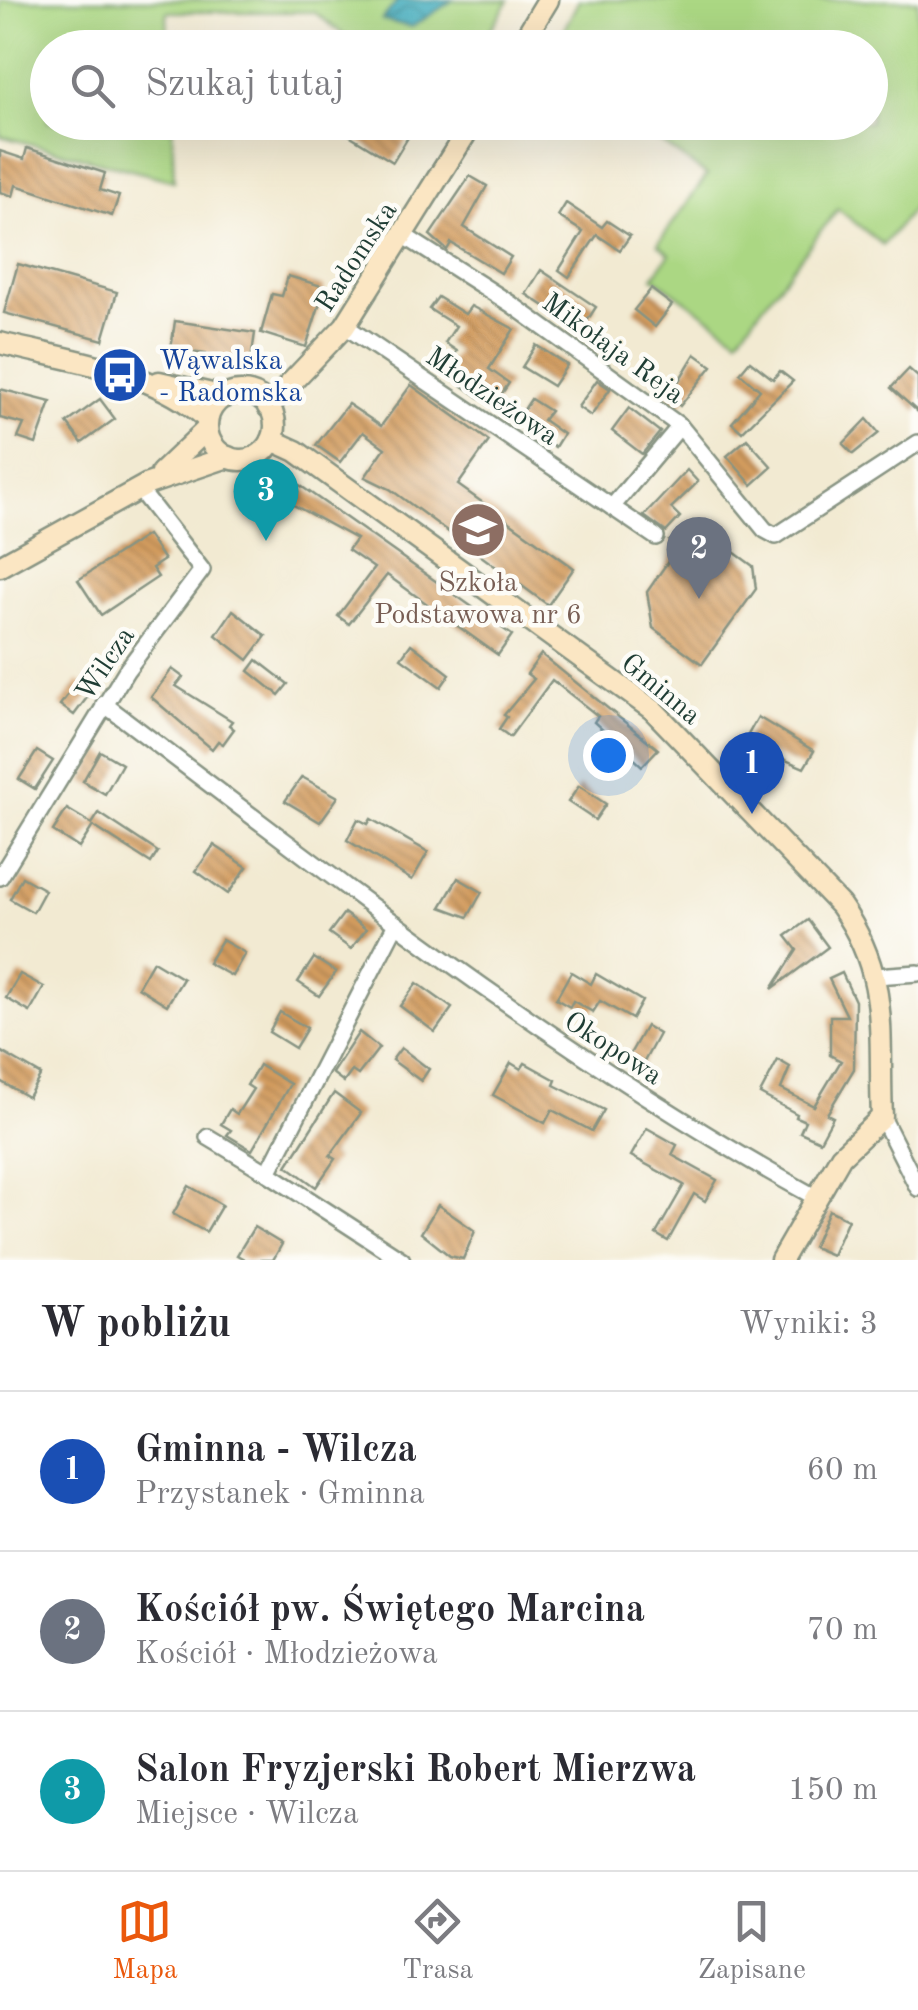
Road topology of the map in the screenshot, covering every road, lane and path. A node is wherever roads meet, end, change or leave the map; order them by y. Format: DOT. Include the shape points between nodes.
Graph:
graph roads {
  1 [pos="548,0"];
  2 [pos="530,30"];
  3 [pos="461,140"];
  4 [pos="403,235"];
  5 [pos="345,326"];
  6 [pos="0,343"];
  7 [pos="132,378"];
  8 [pos="225,397"];
  9 [pos="268,407"];
  10 [pos="207,424"];
  11 [pos="680,426"];
  12 [pos="272,440"];
  13 [pos="918,442"];
  14 [pos="228,457"];
  15 [pos="143,486"];
  16 [pos="612,507"];
  17 [pos="656,538"];
  18 [pos="0,566"];
  19 [pos="104,704"];
  20 [pos="0,877"];
  21 [pos="396,924"];
  22 [pos="918,973"];
  23 [pos="876,976"];
  24 [pos="882,1116"];
  25 [pos="208,1137"];
  26 [pos="268,1173"];
  27 [pos="918,1188"];
  28 [pos="815,1196"];
  29 [pos="402,1260"];
  30 [pos="781,1260"];
  1 -- 2 [label="street"];
  3 -- 4 [label="street, Radomska"];
  4 -- 5 [label="street, Radomska"];
  4 -- 11 [label="street, Mikołaja Reja"];
  5 -- 9 [label="street, Radomska"];
  5 -- 16 [label="street, Młodzieżowa"];
  6 -- 7 [label="street"];
  7 -- 8 [label="street"];
  7 -- 10 [label="street" via="186,402"];
  8 -- 9 [label="street" via="250,394"];
  8 -- 10 [label="street"];
  9 -- 12 [label="street"];
  10 -- 14 [label="street" via="214,446"];
  10 -- 15 [label="street"];
  11 -- 13 [label="street, Mikołaja Reja" via="776,536"];
  11 -- 16 [label="street"];
  12 -- 14 [label="street" via="259,455"];
  12 -- 23 [label="street, Gminna" via="653,710 840,905 863,938"];
  14 -- 15 [label="street"];
  15 -- 18 [label="street"];
  15 -- 19 [label="street, Wilcza" via="202,570"];
  16 -- 17 [label="street, Młodzieżowa"];
  19 -- 20 [label="street, Wilcza"];
  19 -- 21 [label="street, Okopowa"];
  21 -- 26 [label="street"];
  21 -- 28 [label="street, Okopowa" via="548,1034 720,1145"];
  22 -- 23 [label="street"];
  23 -- 24 [label="street, Gminna"];
  24 -- 27 [label="street, Gminna"];
  24 -- 28 [label="street" via="840,1156"];
  25 -- 26 [label="street"];
  26 -- 29 [label="street"];
  28 -- 30 [label="street"];
}
